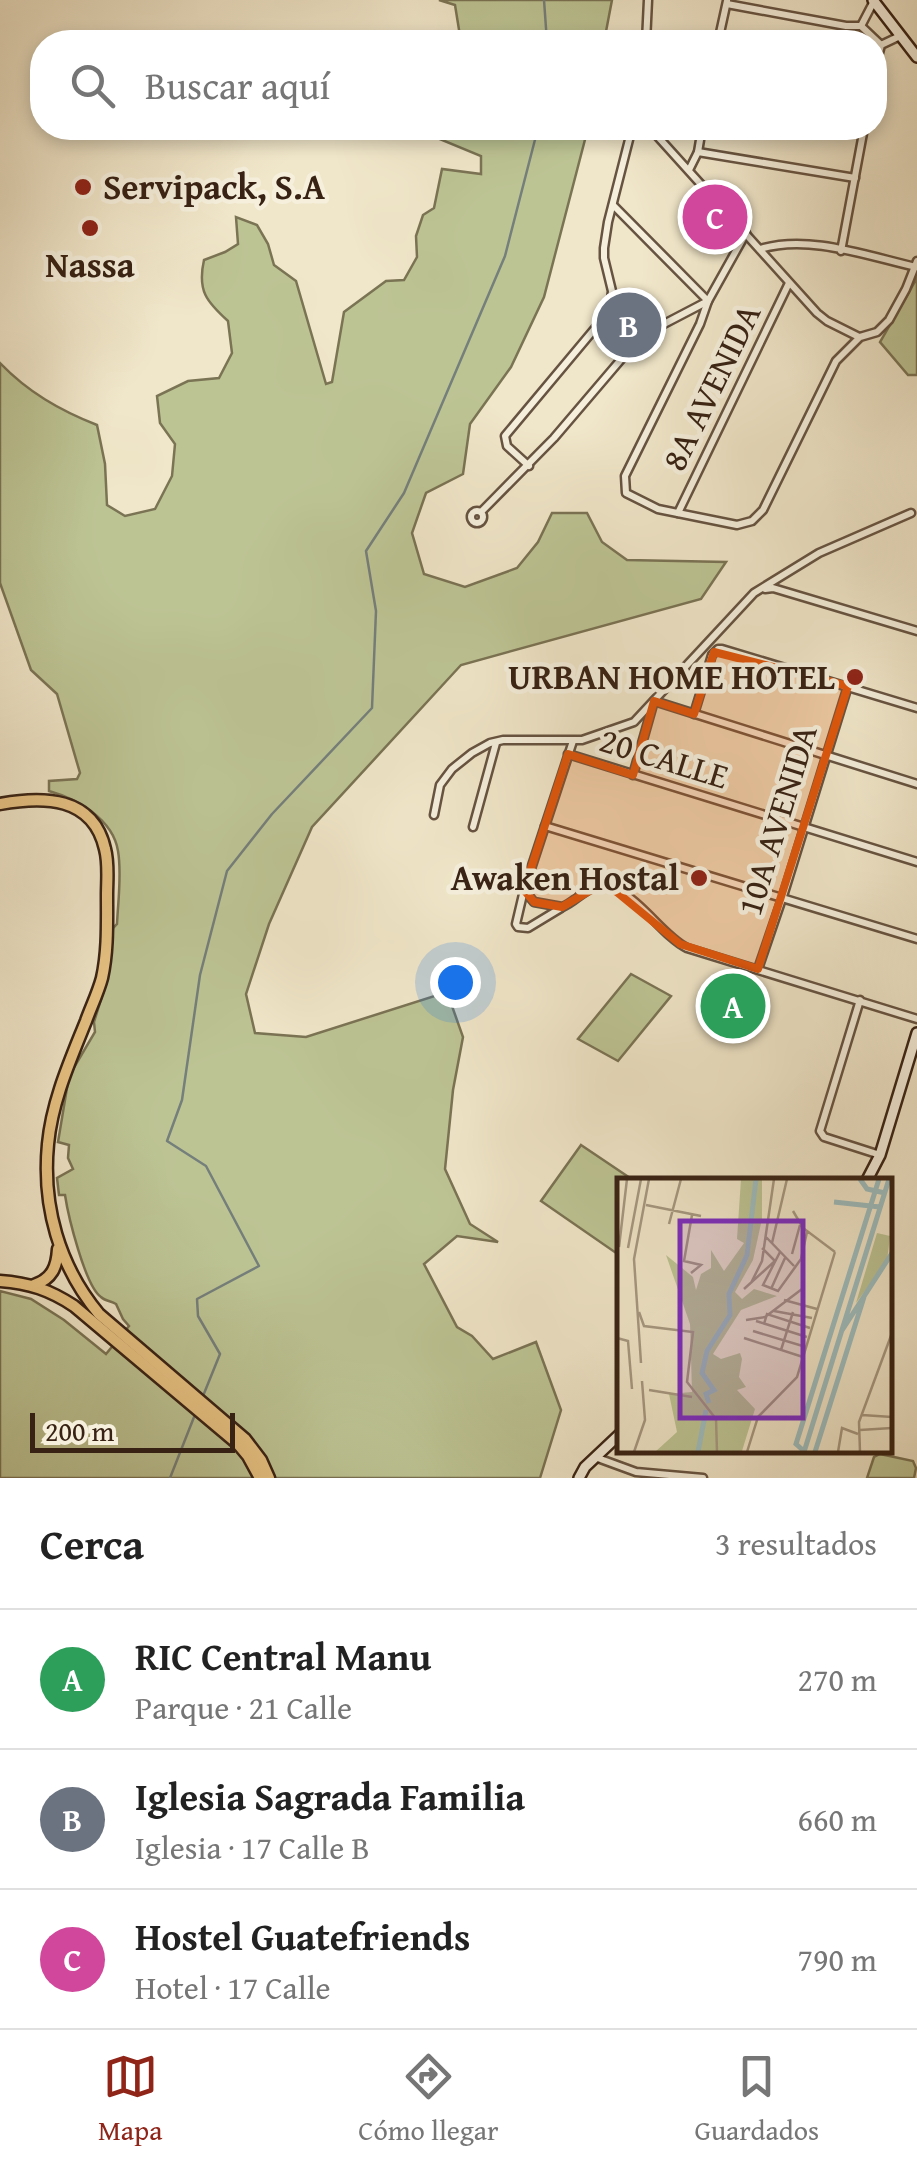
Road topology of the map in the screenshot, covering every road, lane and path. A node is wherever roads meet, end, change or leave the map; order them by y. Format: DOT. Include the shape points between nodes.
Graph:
graph roads {
  1 [pos="648,0"];
  2 [pos="874,1"];
  3 [pos="727,2"];
  4 [pos="861,26"];
  5 [pos="647,30"];
  6 [pos="721,30"];
  7 [pos="865,30"];
  8 [pos="900,36"];
  9 [pos="887,42"];
  10 [pos="917,56"];
  11 [pos="629,140"];
  12 [pos="661,140"];
  13 [pos="700,140"];
  14 [pos="862,140"];
  15 [pos="698,152"];
  16 [pos="689,170"];
  17 [pos="855,178"];
  18 [pos="614,205"];
  19 [pos="746,234"];
  20 [pos="760,249"];
  21 [pos="841,250"];
  22 [pos="916,264"];
  23 [pos="789,283"];
  24 [pos="708,300"];
  25 [pos="599,323"];
  26 [pos="857,340"];
  27 [pos="629,348"];
  28 [pos="529,466"];
  29 [pos="480,512"];
  30 [pos="678,513"];
  31 [pos="910,513"];
  32 [pos="760,589"];
  33 [pos="917,631"];
  34 [pos="848,686"];
  35 [pos="654,702"];
  36 [pos="917,708"];
  37 [pos="694,714"];
  38 [pos="572,741"];
  39 [pos="496,742"];
  40 [pos="568,754"];
  41 [pos="826,756"];
  42 [pos="633,775"];
  43 [pos="917,784"];
  44 [pos="0,804"];
  45 [pos="434,815"];
  46 [pos="545,826"];
  47 [pos="472,827"];
  48 [pos="804,827"];
  49 [pos="917,862"];
  50 [pos="478,877"];
  51 [pos="524,890"];
  52 [pos="783,898"];
  53 [pos="562,908"];
  54 [pos="917,939"];
  55 [pos="758,969"];
  56 [pos="860,1000"];
  57 [pos="917,1019"];
  58 [pos="917,1033"];
  59 [pos="880,1156"];
  60 [pos="868,1178"];
  61 [pos="58,1244"];
  62 [pos="0,1281"];
  63 [pos="33,1285"];
  64 [pos="112,1332"];
  65 [pos="617,1437"];
  66 [pos="595,1457"];
  67 [pos="259,1475"];
  68 [pos="269,1478"];
  69 [pos="579,1478"];
  70 [pos="703,1478"];
  1 -- 5 [label="street"];
  2 -- 4 [label="street"];
  2 -- 8 [label="main road"];
  3 -- 4 [label="street"];
  3 -- 6 [label="street"];
  4 -- 7 [label="street"];
  8 -- 9 [label="street"];
  8 -- 10 [label="main road"];
  11 -- 18 [label="street"];
  12 -- 16 [label="street"];
  13 -- 15 [label="street"];
  14 -- 17 [label="street"];
  15 -- 16 [label="street"];
  15 -- 17 [label="street"];
  16 -- 19 [label="street"];
  17 -- 21 [label="street"];
  18 -- 24 [label="street"];
  18 -- 25 [label="street" via="604,258 612,290"];
  19 -- 20 [label="street"];
  19 -- 24 [label="street"];
  20 -- 21 [label="street" via="787,243"];
  20 -- 23 [label="street"];
  21 -- 22 [label="street"];
  22 -- 26 [label="street" via="889,320"];
  23 -- 26 [label="street" via="817,313"];
  23 -- 30 [label="street, 8A AVENIDA"];
  24 -- 27 [label="street"];
  24 -- 30 [label="street" via="625,476 626,493"];
  25 -- 27 [label="street"];
  25 -- 28 [label="street" via="506,433 507,446"];
  26 -- 30 [label="street" via="836,361 752,521 737,525"];
  27 -- 28 [label="street"];
  28 -- 29 [label="street"];
  31 -- 32 [label="street"];
  32 -- 33 [label="street"];
  32 -- 35 [label="street"];
  34 -- 36 [label="street"];
  34 -- 37 [label="street" via="718,649"];
  34 -- 41 [label="street, 10A AVENIDA"];
  35 -- 37 [label="street"];
  35 -- 38 [label="street" via="624,727"];
  35 -- 42 [label="street"];
  37 -- 41 [label="street"];
  38 -- 39 [label="street"];
  38 -- 40 [label="street"];
  39 -- 45 [label="street" via="452,768 440,785"];
  39 -- 47 [label="street"];
  40 -- 42 [label="street, 20 CALLE"];
  40 -- 46 [label="street"];
  41 -- 43 [label="street"];
  41 -- 48 [label="street, 10A AVENIDA"];
  42 -- 48 [label="street, 20 CALLE"];
  44 -- 61 [label="highway" via="46,799 74,808 93,824 107,860 101,982 50,1127 48,1186"];
  46 -- 51 [label="street"];
  46 -- 52 [label="street"];
  48 -- 49 [label="street, 20 CALLE"];
  48 -- 52 [label="street, 10A AVENIDA"];
  50 -- 51 [label="street"];
  51 -- 53 [label="street" via="534,902"];
  51 -- 53 [label="street" via="518,927 532,927"];
  52 -- 54 [label="street"];
  52 -- 55 [label="street, 10A AVENIDA"];
  53 -- 55 [label="street" via="596,887 613,890 680,944"];
  55 -- 56 [label="street"];
  56 -- 57 [label="street"];
  56 -- 59 [label="street" via="820,1131"];
  58 -- 59 [label="main road"];
  59 -- 60 [label="main road"];
  61 -- 63 [label="highway" via="54,1271"];
  61 -- 64 [label="highway" via="84,1296"];
  62 -- 63 [label="highway"];
  63 -- 64 [label="highway"];
  64 -- 67 [label="highway" via="238,1444"];
  64 -- 68 [label="highway" via="245,1439"];
  65 -- 66 [label="main road"];
  66 -- 69 [label="main road"];
  66 -- 70 [label="street" via="636,1472"];
}
